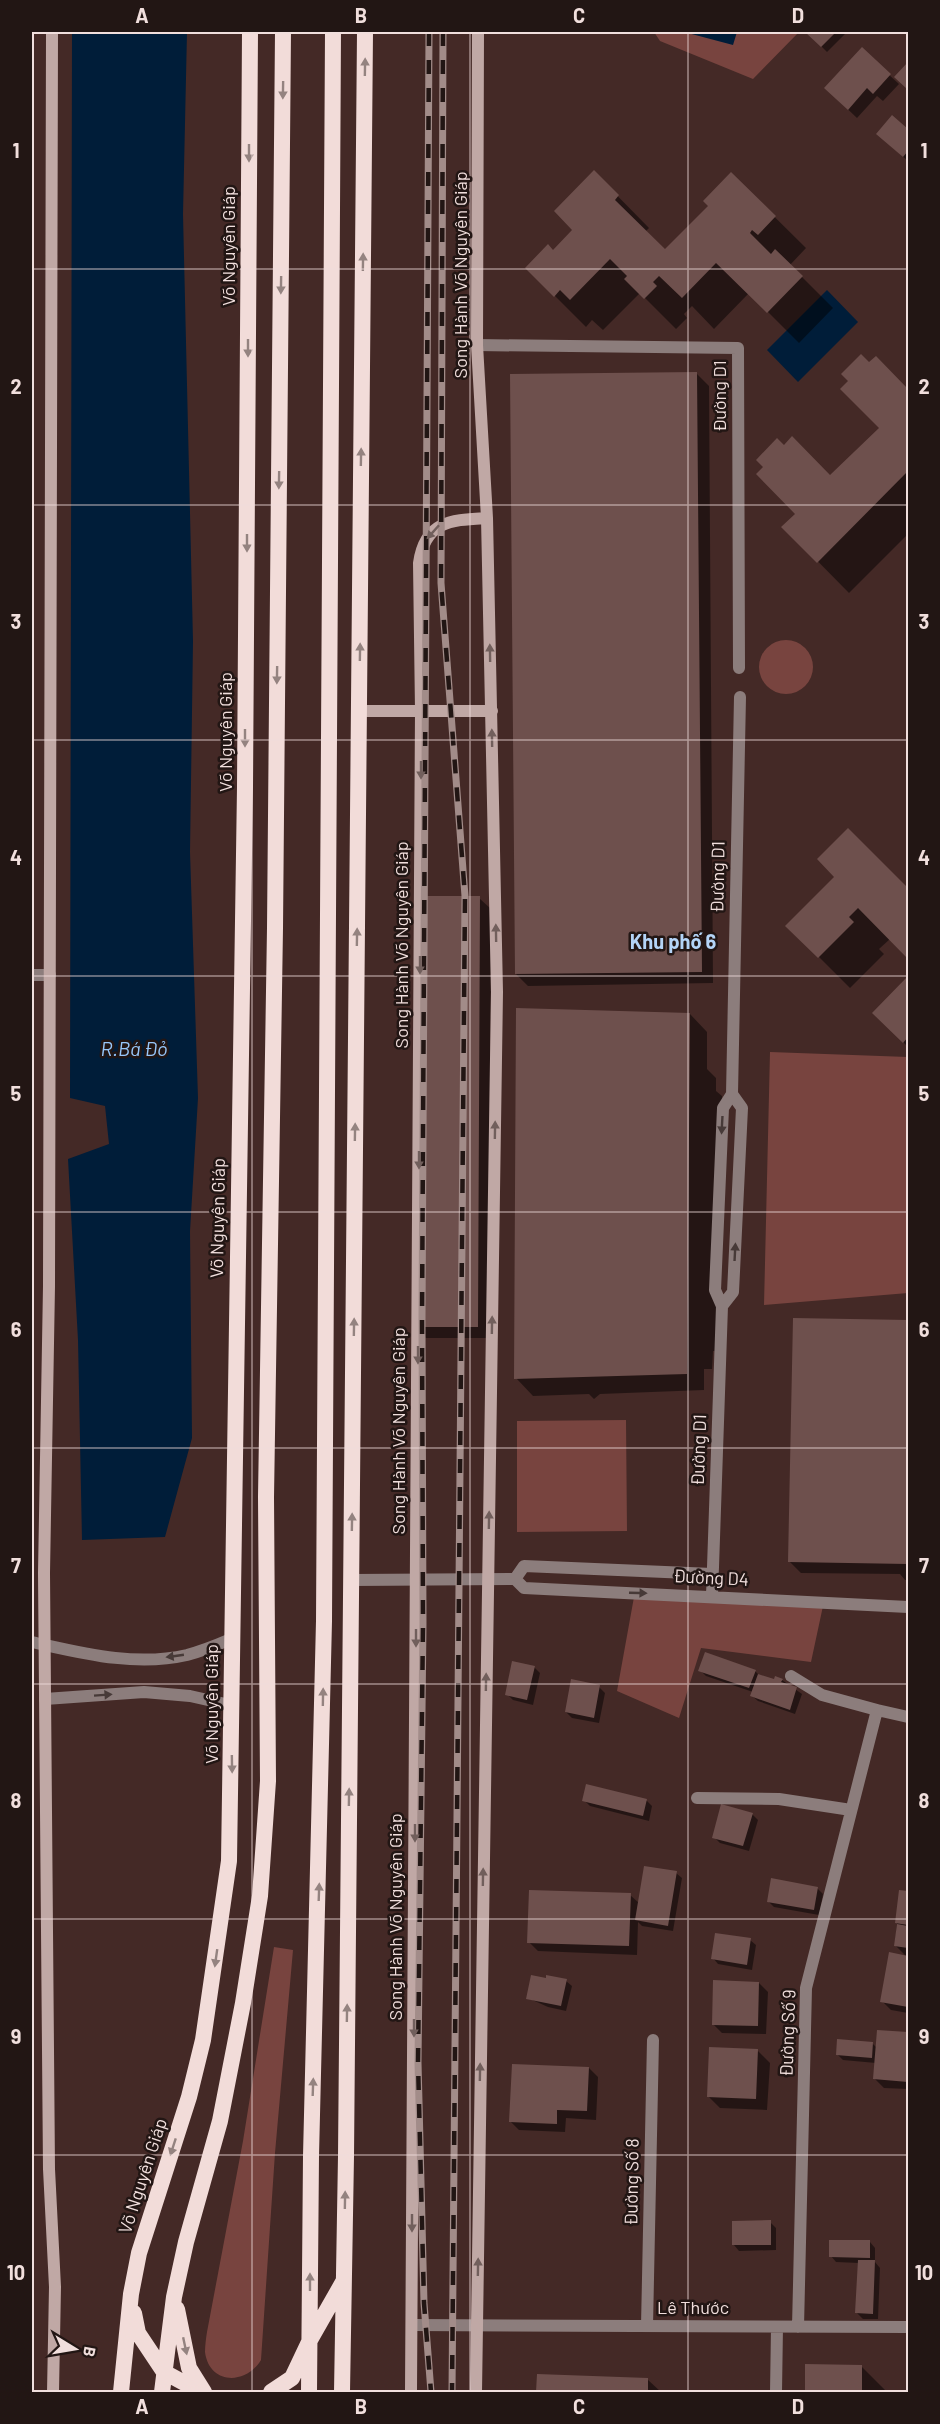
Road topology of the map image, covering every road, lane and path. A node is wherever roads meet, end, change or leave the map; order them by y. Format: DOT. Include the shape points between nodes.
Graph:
graph roads {
  1 [pos="52,32"];
  2 [pos="250,32"];
  3 [pos="283,32"];
  4 [pos="333,32"];
  5 [pos="365,32"];
  6 [pos="478,32"];
  7 [pos="477,345"];
  8 [pos="488,518"];
  9 [pos="739,668"];
  10 [pos="740,697"];
  11 [pos="359,711"];
  12 [pos="422,711"];
  13 [pos="492,711"];
  14 [pos="32,975"];
  15 [pos="50,975"];
  16 [pos="732,1094"];
  17 [pos="722,1306"];
  18 [pos="580,1568"];
  19 [pos="712,1574"];
  20 [pos="488,1578"];
  21 [pos="515,1579"];
  22 [pos="351,1580"];
  23 [pos="416,1580"];
  24 [pos="579,1590"];
  25 [pos="712,1596"];
  26 [pos="909,1607"];
  27 [pos="231,1639"];
  28 [pos="38,1643"];
  29 [pos="791,1676"];
  30 [pos="45,1699"];
  31 [pos="230,1705"];
  32 [pos="877,1710"];
  33 [pos="909,1717"];
  34 [pos="697,1798"];
  35 [pos="851,1810"];
  36 [pos="653,2040"];
  37 [pos="344,2280"];
  38 [pos="131,2294"];
  39 [pos="174,2297"];
  40 [pos="412,2325"];
  41 [pos="477,2325"];
  42 [pos="647,2326"];
  43 [pos="777,2326"];
  44 [pos="798,2327"];
  45 [pos="909,2327"];
  46 [pos="310,2340"];
  47 [pos="164,2372"];
  48 [pos="53,2392"];
  49 [pos="121,2392"];
  50 [pos="162,2392"];
  51 [pos="202,2392"];
  52 [pos="271,2392"];
  53 [pos="309,2392"];
  54 [pos="342,2392"];
  55 [pos="411,2392"];
  56 [pos="476,2392"];
  57 [pos="776,2392"];
  1 -- 15 [label="main road"];
  2 -- 27 [label="highway, Võ Nguyên Giáp, one-way" via="245,787"];
  3 -- 39 [label="highway, one-way" via="266,1497 268,1781 260,1896 243,2003 220,2121"];
  46 -- 4 [label="highway, one-way" via="324,1609"];
  11 -- 5 [label="highway, one-way"];
  6 -- 7 [label="main road, Song Hành Võ Nguyên Giáp"];
  7 -- 8 [label="main road, Song Hành Võ Nguyên Giáp"];
  7 -- 9 [label="street, Đường D1" via="738,348"];
  8 -- 12 [label="main road, Song Hành Võ Nguyên Giáp, one-way" via="442,523 421,551"];
  13 -- 8 [label="main road, Song Hành Võ Nguyên Giáp, one-way"];
  10 -- 16 [label="street, Đường D1"];
  11 -- 12 [label="main road"];
  22 -- 11 [label="highway, one-way"];
  12 -- 13 [label="main road"];
  12 -- 23 [label="main road, Song Hành Võ Nguyên Giáp, one-way"];
  20 -- 13 [label="main road, Song Hành Võ Nguyên Giáp, one-way" via="497,992"];
  14 -- 15 [label="street"];
  15 -- 28 [label="main road" via="44,1573"];
  16 -- 17 [label="street, Đường D1, one-way" via="723,1108 715,1290"];
  17 -- 16 [label="street, Đường D1, one-way" via="733,1292 742,1108"];
  17 -- 19 [label="street, Đường D1"];
  18 -- 19 [label="street, Đường D4"];
  18 -- 21 [label="street, Đường D4" via="524,1566"];
  18 -- 24 [label="street"];
  19 -- 25 [label="street, Đường D1"];
  20 -- 21 [label="street, Đường D4"];
  20 -- 23 [label="street, Đường D4"];
  41 -- 20 [label="main road, Song Hành Võ Nguyên Giáp, one-way"];
  21 -- 24 [label="street, Đường D4" via="524,1588"];
  22 -- 23 [label="street, Đường D4"];
  37 -- 22 [label="highway, one-way"];
  23 -- 40 [label="main road, Song Hành Võ Nguyên Giáp, one-way"];
  24 -- 25 [label="street, Đường D4, one-way"];
  25 -- 26 [label="street, Đường D4"];
  27 -- 28 [label="street, one-way" via="187,1655 156,1658 100,1657"];
  27 -- 31 [label="highway, Võ Nguyên Giáp"];
  28 -- 30 [label="main road"];
  29 -- 32 [label="street" via="822,1695"];
  30 -- 31 [label="street, one-way" via="144,1692"];
  30 -- 48 [label="main road" via="49,2169 55,2287"];
  31 -- 38 [label="highway, Võ Nguyên Giáp, one-way" via="230,1861 203,2040 139,2253"];
  32 -- 33 [label="street"];
  32 -- 35 [label="street, Đường Số 9"];
  34 -- 35 [label="street" via="779,1799"];
  35 -- 44 [label="street, Đường Số 9" via="806,1988"];
  36 -- 42 [label="street, Đường Số 8"];
  37 -- 46 [label="highway"];
  37 -- 54 [label="highway"];
  38 -- 47 [label="highway" via="138,2333"];
  38 -- 49 [label="highway, Võ Nguyên Giáp"];
  39 -- 47 [label="highway"];
  39 -- 51 [label="highway, one-way" via="189,2368"];
  40 -- 41 [label="street, Lê Thước"];
  40 -- 55 [label="main road, Song Hành Võ Nguyên Giáp"];
  41 -- 42 [label="street, Lê Thước"];
  41 -- 56 [label="main road, Song Hành Võ Nguyên Giáp"];
  42 -- 43 [label="street, Lê Thước"];
  43 -- 44 [label="street, Lê Thước"];
  43 -- 57 [label="street"];
  44 -- 45 [label="street, Lê Thước"];
  46 -- 52 [label="highway" via="291,2378"];
  46 -- 53 [label="highway"];
  47 -- 50 [label="highway"];
  47 -- 51 [label="highway"];
}
